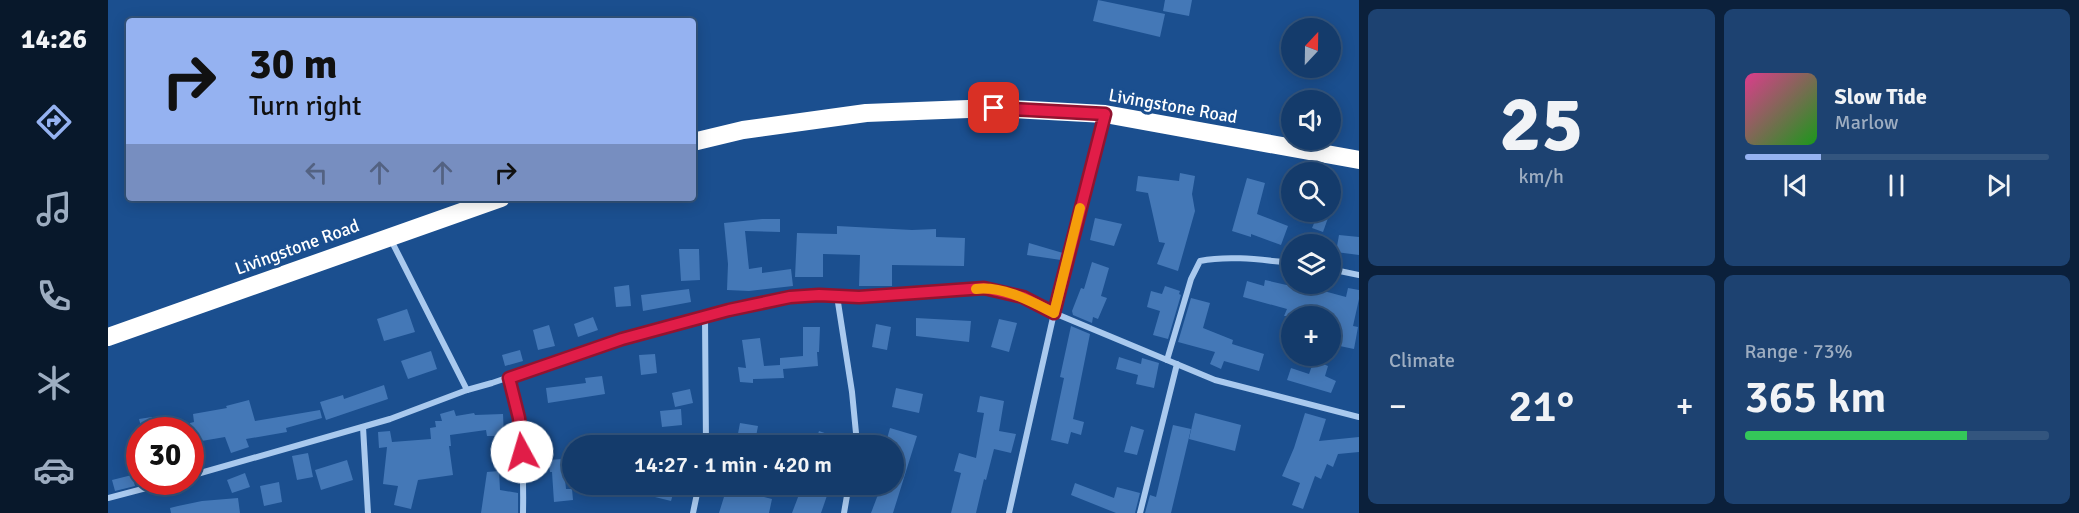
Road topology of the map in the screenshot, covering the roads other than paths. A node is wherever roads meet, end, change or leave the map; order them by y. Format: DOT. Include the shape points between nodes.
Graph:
graph roads {
  1 [pos="1105,114"];
  2 [pos="696,141"];
  3 [pos="1359,160"];
  4 [pos="492,201"];
  5 [pos="389,237"];
  6 [pos="1281,262"];
  7 [pos="1341,271"];
  8 [pos="1359,275"];
  9 [pos="837,296"];
  10 [pos="1054,313"];
  11 [pos="705,317"];
  12 [pos="108,337"];
  13 [pos="1167,360"];
  14 [pos="1176,364"];
  15 [pos="509,378"];
  16 [pos="467,390"];
  17 [pos="1359,417"];
  18 [pos="363,427"];
  19 [pos="706,435"];
  20 [pos="856,435"];
  21 [pos="204,472"];
  22 [pos="126,493"];
  23 [pos="697,495"];
  24 [pos="847,495"];
  25 [pos="108,498"];
  26 [pos="368,513"];
  27 [pos="523,513"];
  28 [pos="693,513"];
  29 [pos="844,513"];
  30 [pos="1009,513"];
  31 [pos="1140,513"];
  1 -- 2 [label="highway, Livingstone Road" via="994,108 866,113 743,130"];
  1 -- 3 [label="highway, Livingstone Road"];
  1 -- 10 [label="street"];
  4 -- 5 [label="highway, Livingstone Road"];
  5 -- 12 [label="highway, Livingstone Road"];
  5 -- 16 [label="street"];
  6 -- 13 [label="street" via="1200,261"];
  7 -- 8 [label="street"];
  9 -- 10 [label="street" via="912,295 984,288 1023,297"];
  9 -- 11 [label="street" via="790,297"];
  9 -- 20 [label="street"];
  10 -- 13 [label="street"];
  10 -- 30 [label="street"];
  11 -- 15 [label="street" via="622,339"];
  11 -- 19 [label="street"];
  13 -- 14 [label="street"];
  14 -- 17 [label="street" via="1237,387"];
  14 -- 31 [label="street"];
  15 -- 16 [label="street"];
  15 -- 27 [label="street" via="520,428"];
  16 -- 18 [label="street"];
  18 -- 21 [label="street"];
  18 -- 26 [label="street"];
  22 -- 25 [label="street"];
  23 -- 28 [label="street"];
  24 -- 29 [label="street"];
}
